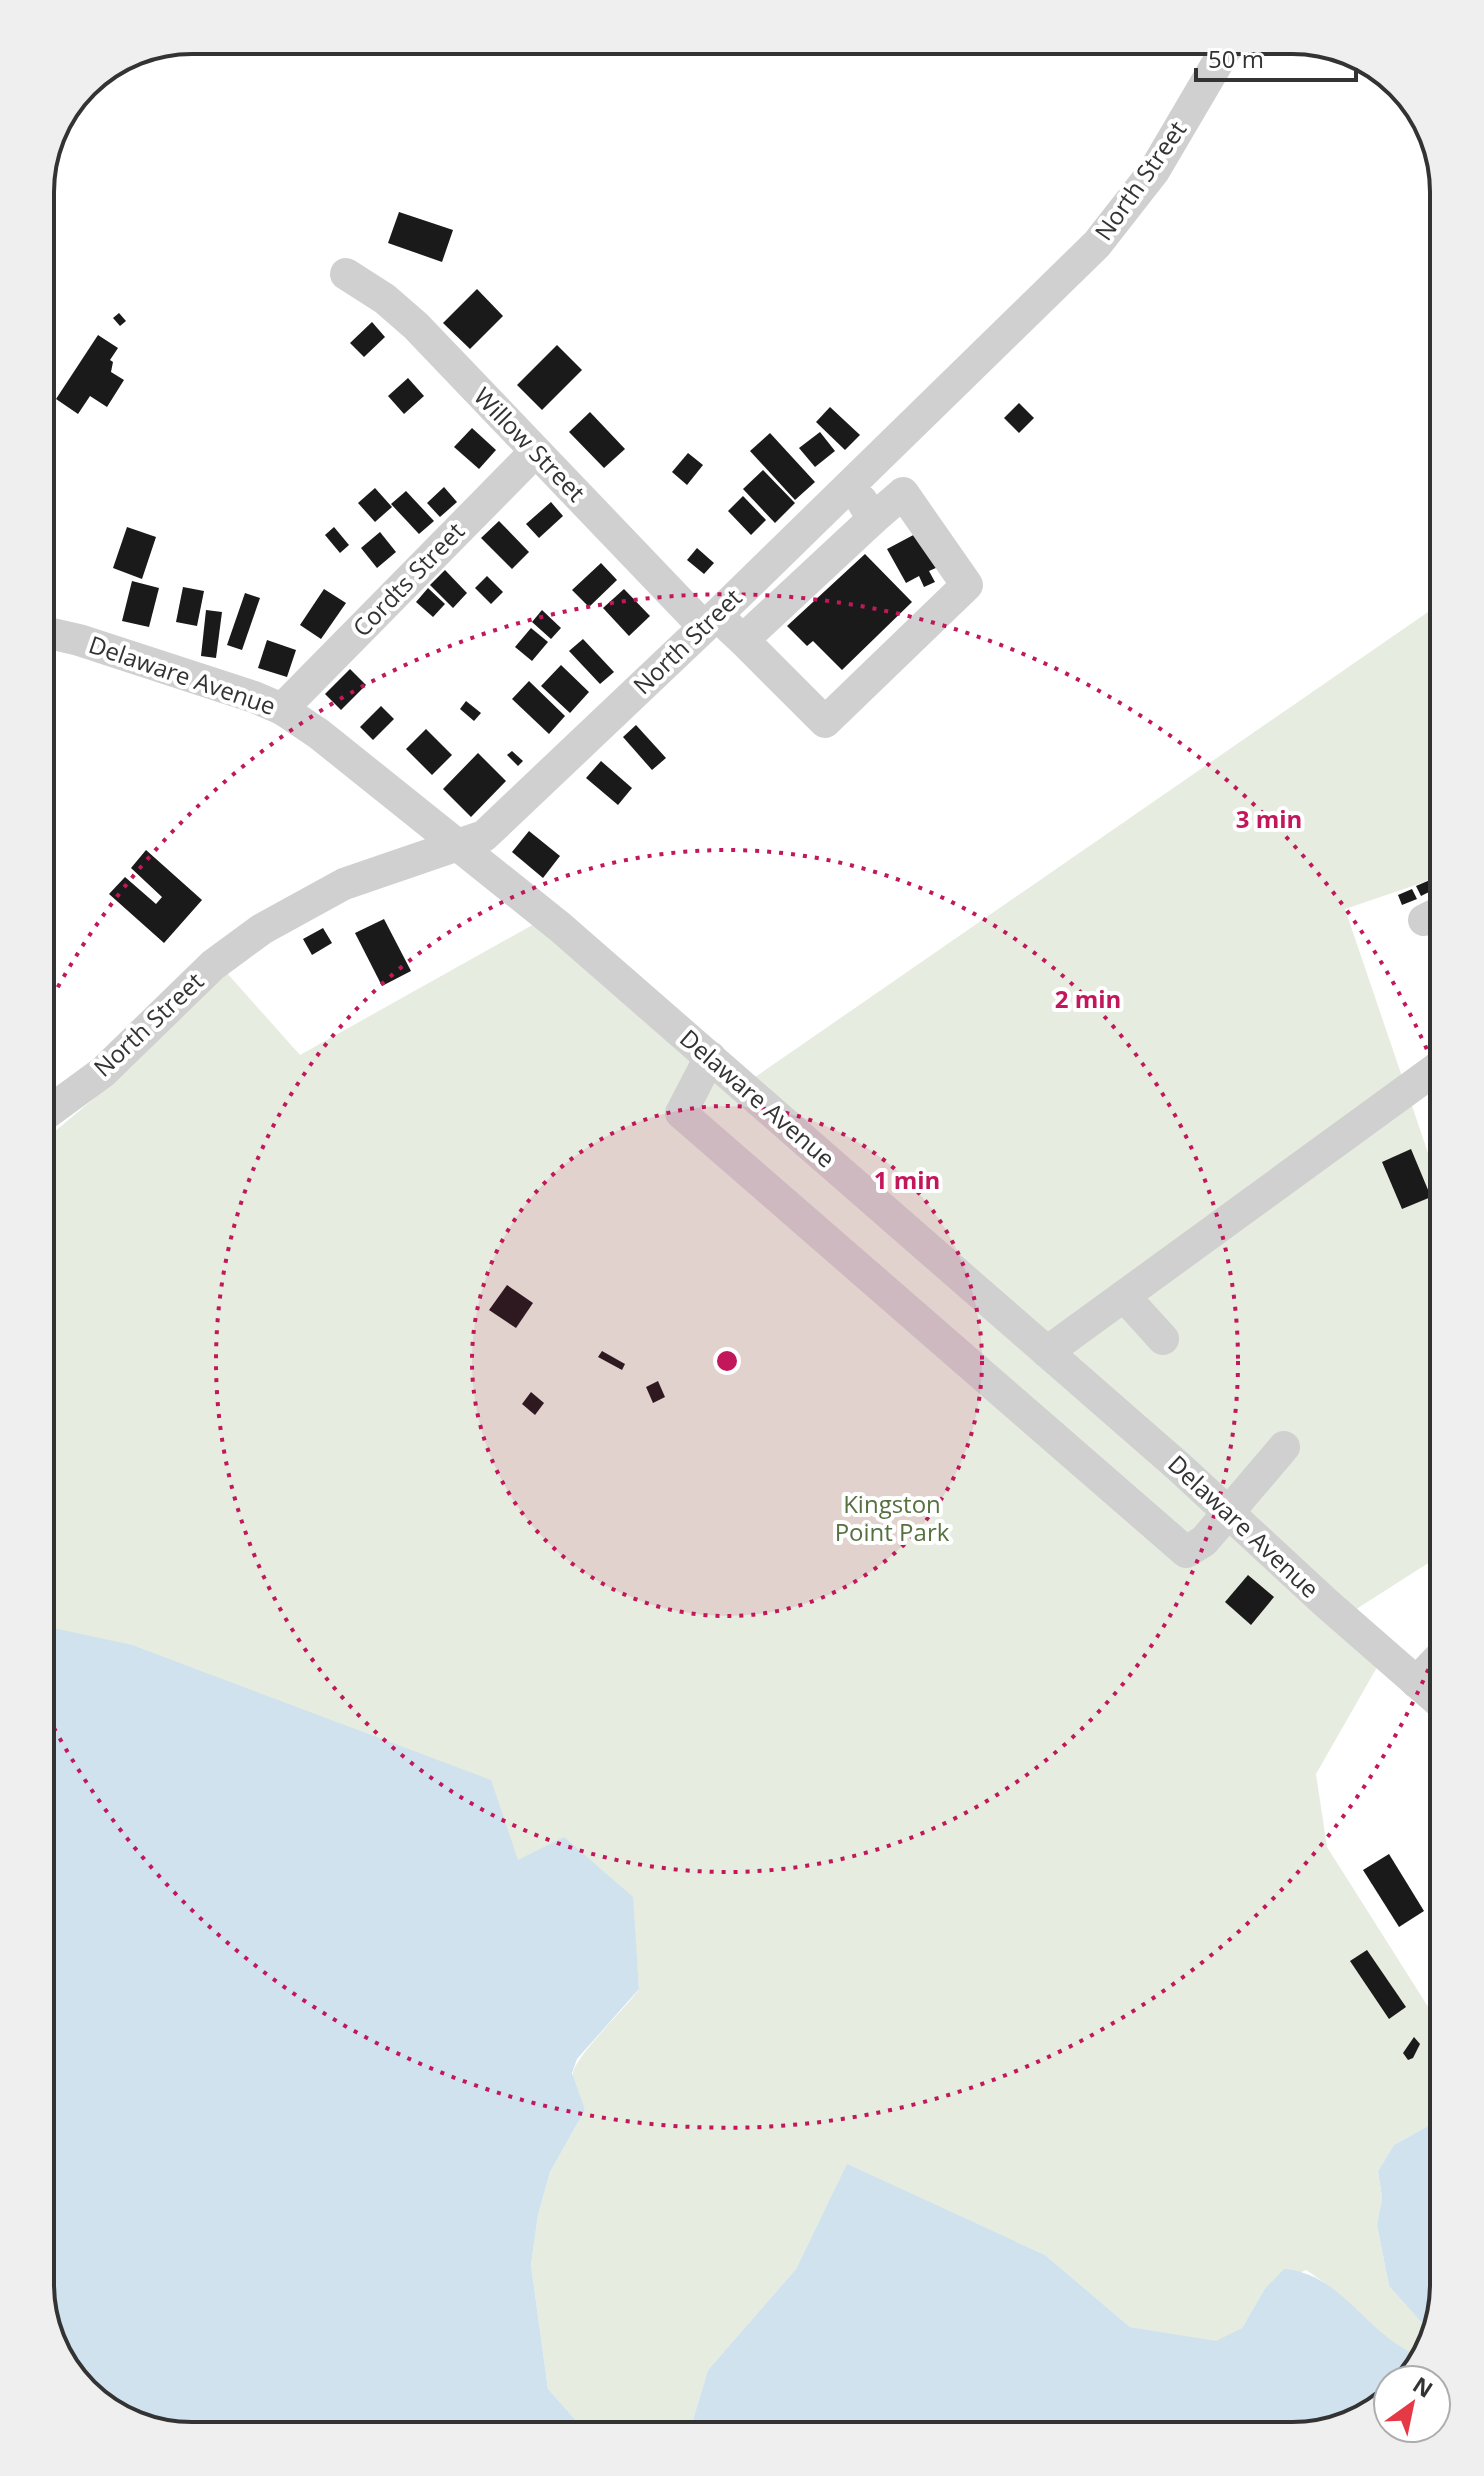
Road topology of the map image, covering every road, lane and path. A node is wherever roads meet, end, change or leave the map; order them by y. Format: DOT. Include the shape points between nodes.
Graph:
graph roads {
  1 [pos="1223,54"];
  2 [pos="346,274"];
  3 [pos="535,452"];
  4 [pos="852,485"];
  5 [pos="873,519"];
  6 [pos="711,620"];
  7 [pos="54,634"];
  8 [pos="743,640"];
  9 [pos="282,709"];
  10 [pos="455,846"];
  11 [pos="710,1057"];
  12 [pos="1430,1073"];
  13 [pos="54,1108"];
  14 [pos="1124,1296"];
  15 [pos="1163,1339"];
  16 [pos="1047,1352"];
  17 [pos="1284,1447"];
  18 [pos="1228,1511"];
  19 [pos="1430,1668"];
  20 [pos="1416,1682"];
  21 [pos="1430,1694"];
  1 -- 4 [label="street, North Street" via="1154,171 1097,244"];
  2 -- 3 [label="street, Willow Street" via="416,326"];
  3 -- 6 [label="street, Willow Street"];
  3 -- 9 [label="street, Cordts Street"];
  4 -- 5 [label="street"];
  4 -- 6 [label="street, North Street"];
  5 -- 8 [label="street"];
  5 -- 8 [label="street, Willow Street" via="903,493 967,585 825,722"];
  6 -- 8 [label="street, Willow Street"];
  6 -- 10 [label="street, North Street" via="484,836"];
  7 -- 9 [label="street, Delaware Avenue"];
  9 -- 10 [label="street, Delaware Avenue"];
  10 -- 11 [label="street, Delaware Avenue" via="560,927"];
  10 -- 13 [label="street, North Street" via="344,884 262,929 213,965 103,1072"];
  11 -- 16 [label="street, Delaware Avenue"];
  11 -- 18 [label="street" via="681,1113 1186,1552 1204,1541"];
  12 -- 14 [label="street"];
  14 -- 15 [label="street"];
  14 -- 16 [label="street"];
  16 -- 18 [label="street, Delaware Avenue"];
  17 -- 18 [label="street"];
  18 -- 20 [label="street, Delaware Avenue"];
  19 -- 20 [label="street"];
  20 -- 21 [label="street, Delaware Avenue"];
}
